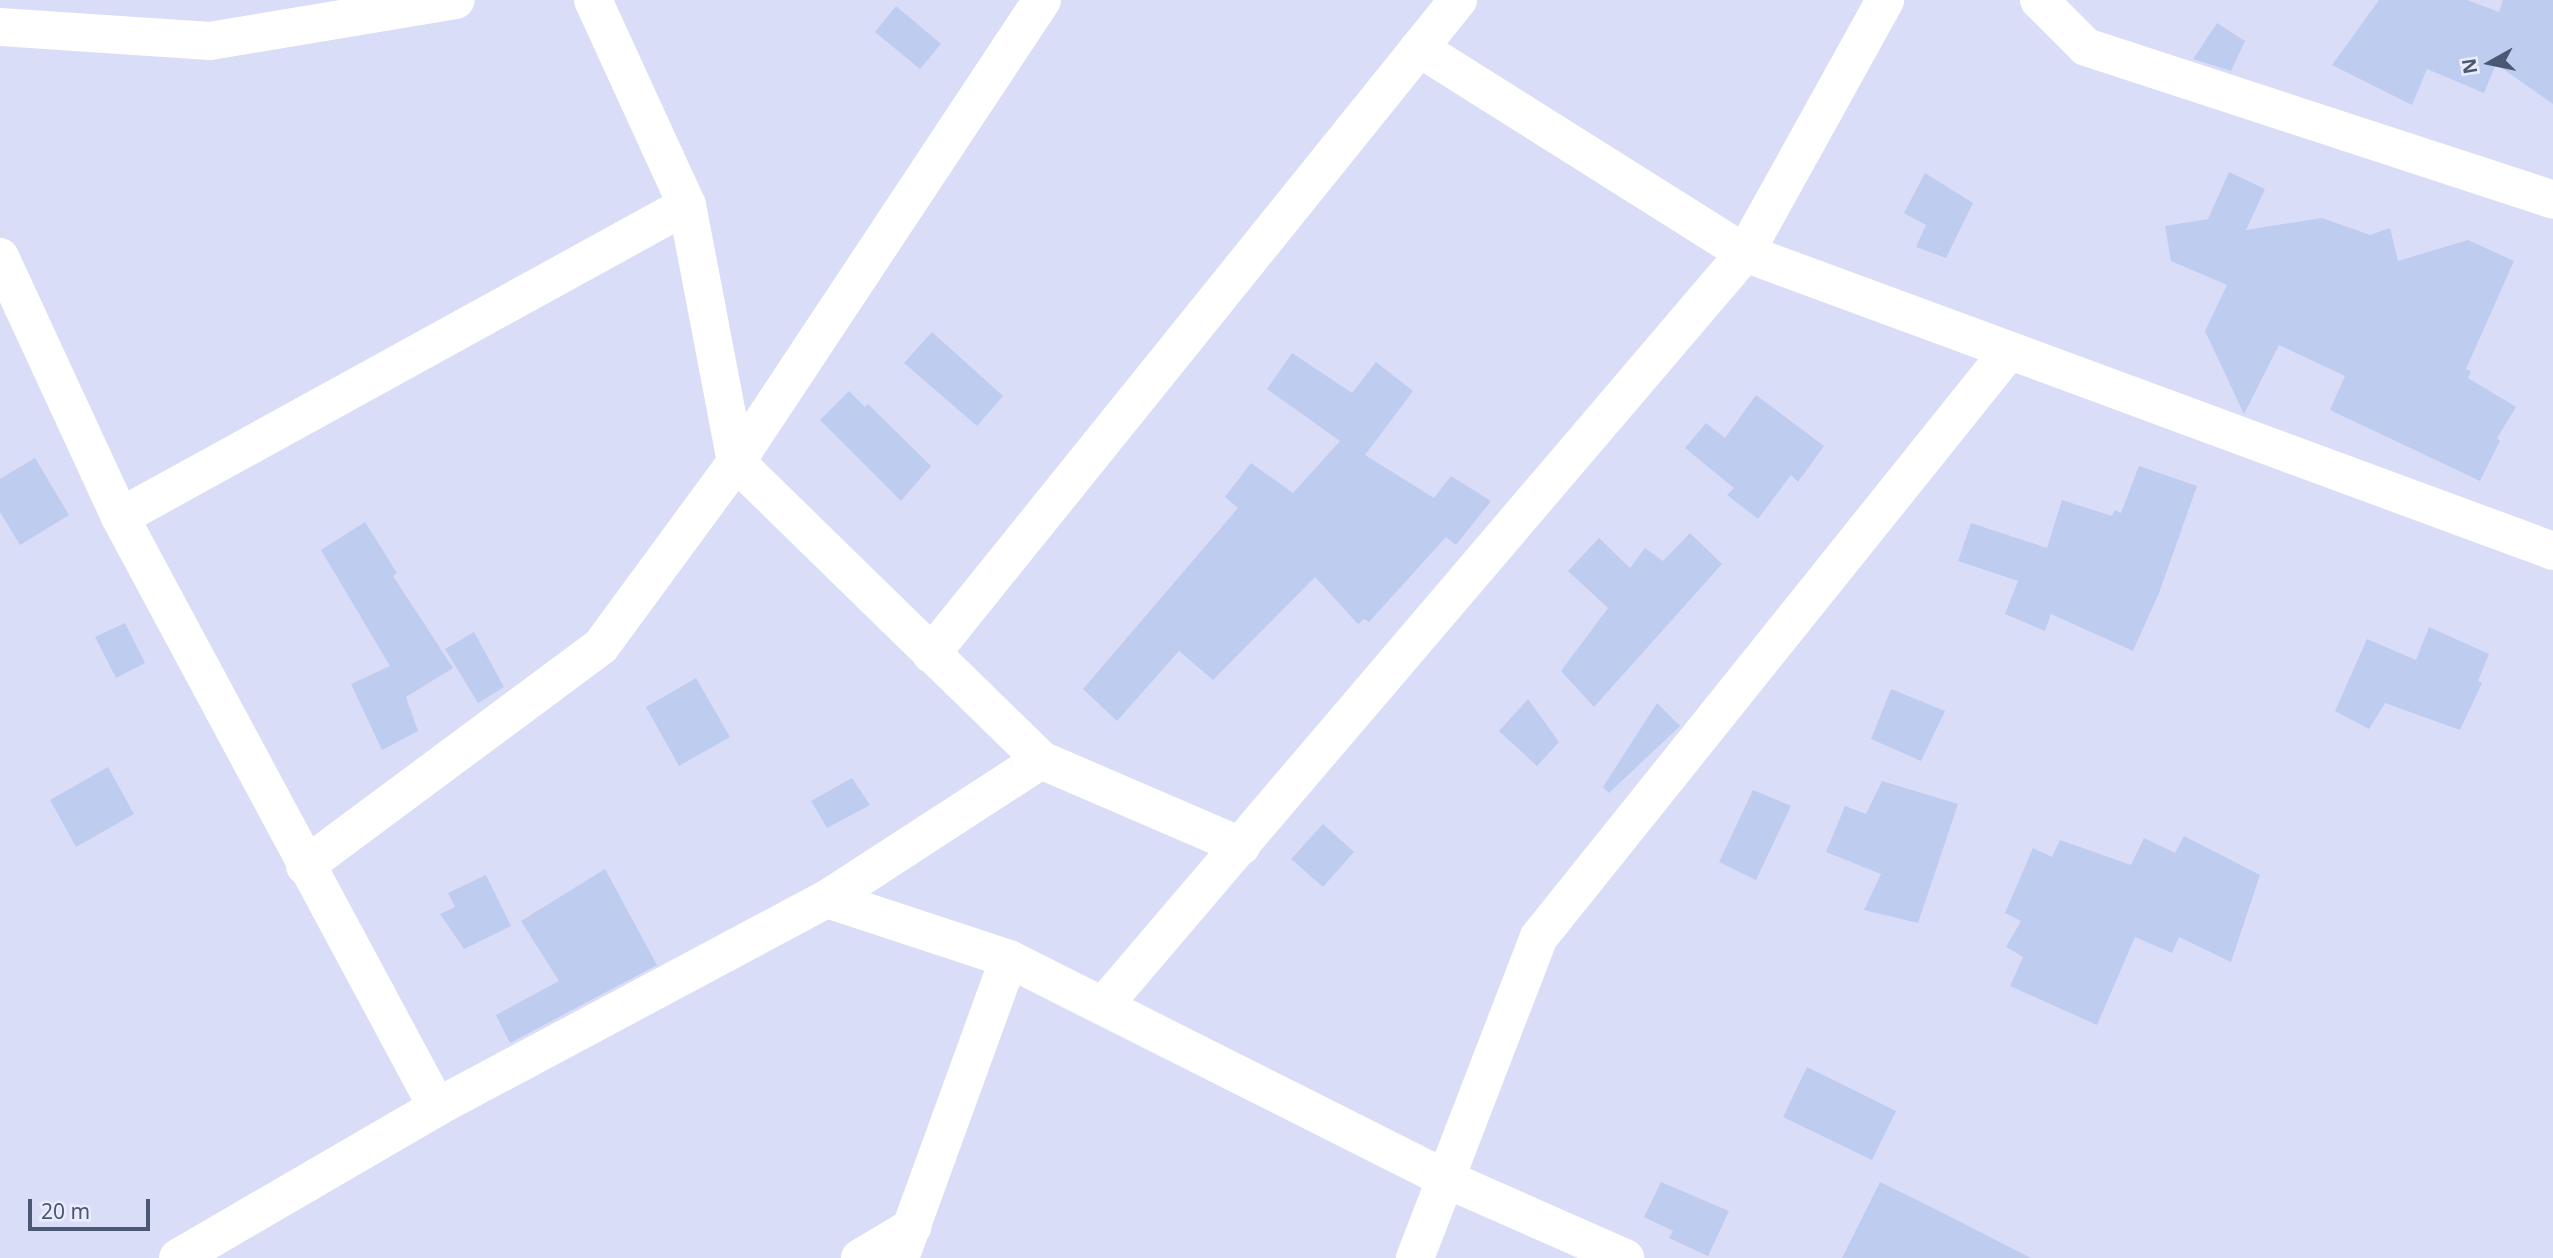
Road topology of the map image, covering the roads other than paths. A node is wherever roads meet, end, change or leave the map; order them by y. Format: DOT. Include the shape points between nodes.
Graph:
graph roads {
  1 [pos="456,0"];
  2 [pos="593,0"];
  3 [pos="1042,0"];
  4 [pos="1458,0"];
  5 [pos="1885,0"];
  6 [pos="2039,0"];
  7 [pos="0,27"];
  8 [pos="1419,48"];
  9 [pos="2553,200"];
  10 [pos="687,205"];
  11 [pos="1745,253"];
  12 [pos="0,257"];
  13 [pos="2009,351"];
  14 [pos="736,462"];
  15 [pos="120,517"];
  16 [pos="2553,551"];
  17 [pos="932,654"];
  18 [pos="1041,761"];
  19 [pos="1241,846"];
  20 [pos="305,866"];
  21 [pos="827,900"];
  22 [pos="1009,959"];
  23 [pos="1103,1006"];
  24 [pos="437,1107"];
  25 [pos="1446,1179"];
  26 [pos="906,1242"];
  27 [pos="178,1258"];
  28 [pos="860,1258"];
  29 [pos="1415,1258"];
  30 [pos="1625,1258"];
  1 -- 7 [label="street" via="210,41"];
  2 -- 10 [label="street"];
  3 -- 14 [label="street"];
  4 -- 8 [label="street"];
  5 -- 11 [label="street"];
  6 -- 9 [label="street" via="2086,47"];
  8 -- 11 [label="street"];
  8 -- 17 [label="street"];
  10 -- 14 [label="street"];
  10 -- 15 [label="street"];
  11 -- 13 [label="street"];
  11 -- 19 [label="street"];
  12 -- 15 [label="street"];
  13 -- 16 [label="street"];
  13 -- 25 [label="street" via="1539,937"];
  14 -- 17 [label="street"];
  14 -- 20 [label="street" via="601,646"];
  15 -- 20 [label="street"];
  17 -- 18 [label="street"];
  18 -- 19 [label="street"];
  18 -- 21 [label="street"];
  19 -- 23 [label="street"];
  20 -- 24 [label="street"];
  21 -- 22 [label="street"];
  21 -- 24 [label="street"];
  22 -- 23 [label="street"];
  22 -- 26 [label="street"];
  23 -- 25 [label="street"];
  24 -- 27 [label="street"];
  25 -- 29 [label="street"];
  25 -- 30 [label="street"];
  26 -- 28 [label="street"];
}
